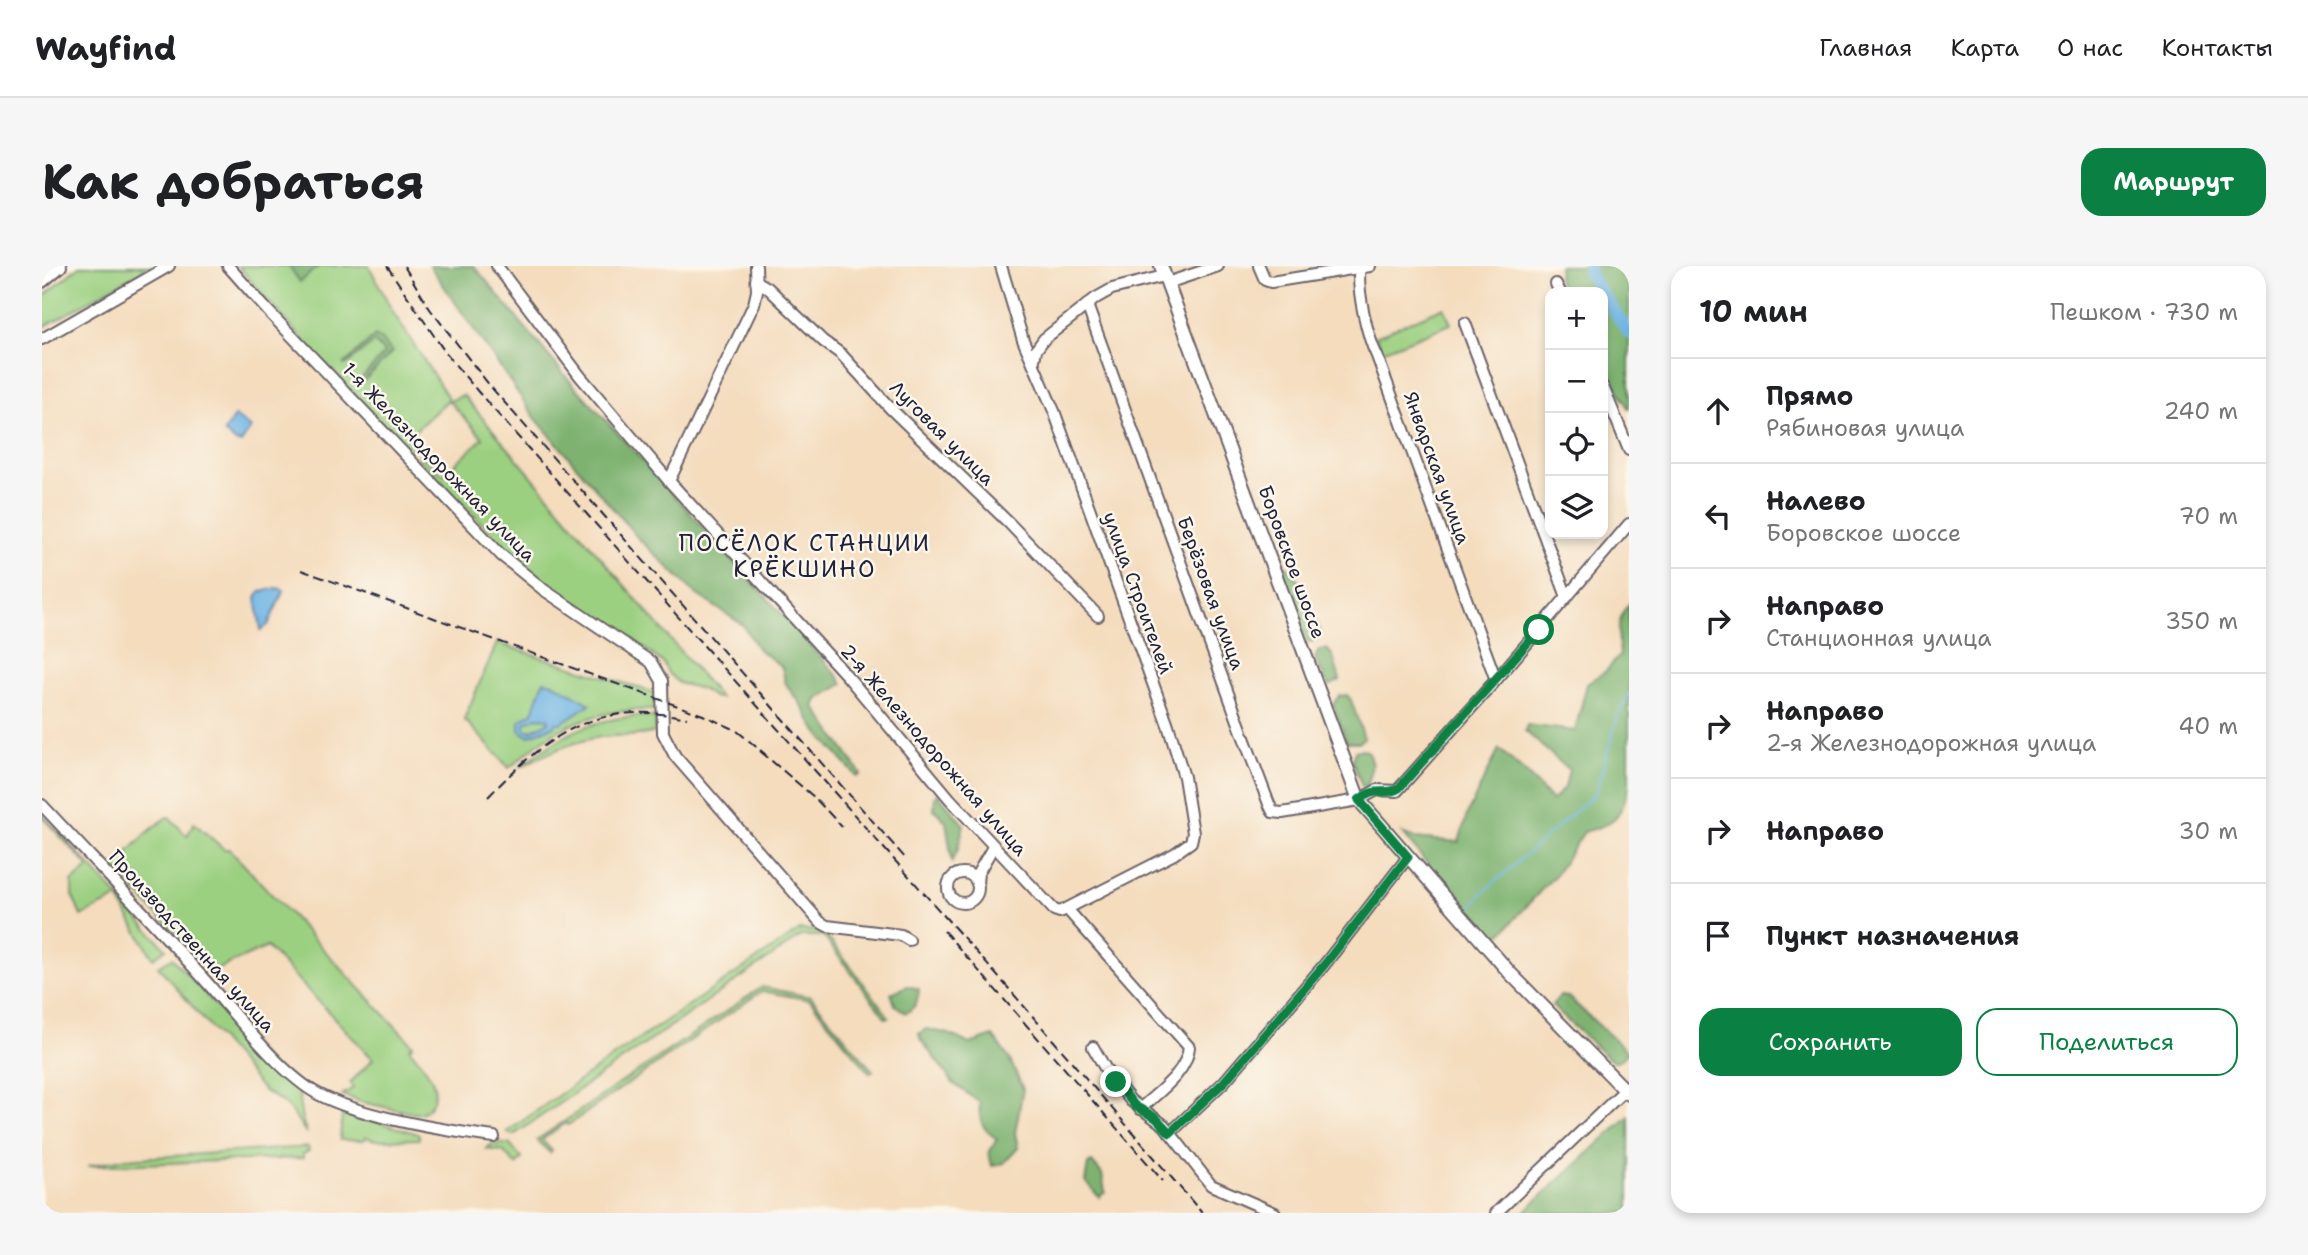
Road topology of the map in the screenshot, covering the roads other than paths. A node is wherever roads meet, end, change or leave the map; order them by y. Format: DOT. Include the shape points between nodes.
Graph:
graph roads {
  1 [pos="60,266"];
  2 [pos="169,266"];
  3 [pos="228,266"];
  4 [pos="497,266"];
  5 [pos="756,266"];
  6 [pos="1001,266"];
  7 [pos="1218,266"];
  8 [pos="1259,266"];
  9 [pos="1363,267"];
  10 [pos="1164,275"];
  11 [pos="42,281"];
  12 [pos="756,281"];
  13 [pos="1087,305"];
  14 [pos="1465,323"];
  15 [pos="42,339"];
  16 [pos="1034,360"];
  17 [pos="1608,399"];
  18 [pos="1629,450"];
  19 [pos="669,481"];
  20 [pos="1629,524"];
  21 [pos="1567,597"];
  22 [pos="1098,616"];
  23 [pos="1496,680"];
  24 [pos="1359,800"];
  25 [pos="42,805"];
  26 [pos="993,847"];
  27 [pos="1408,857"];
  28 [pos="975,877"];
  29 [pos="1067,909"];
  30 [pos="909,940"];
  31 [pos="1093,1047"];
  32 [pos="1628,1090"];
  33 [pos="1140,1109"];
  34 [pos="1170,1133"];
  35 [pos="494,1137"];
  36 [pos="1275,1213"];
  37 [pos="1496,1213"];
  1 -- 11 [label="main road"];
  2 -- 15 [label="street"];
  3 -- 30 [label="street, 1-я Железнодорожная улица" via="500,555 651,662 662,681 663,733 675,756 820,922"];
  4 -- 19 [label="street, 2-я Железнодорожная улица" via="580,376"];
  5 -- 12 [label="street"];
  6 -- 16 [label="street, улица Строителей" via="1023,340"];
  7 -- 10 [label="street"];
  8 -- 9 [label="street" via="1270,282"];
  9 -- 23 [label="street, Январская улица" via="1359,278 1370,343"];
  10 -- 13 [label="street" via="1112,289"];
  10 -- 24 [label="main road, Боровское шоссе"];
  12 -- 19 [label="street" via="754,304"];
  12 -- 22 [label="street, Луговая улица" via="841,354"];
  13 -- 16 [label="street" via="1044,339"];
  13 -- 24 [label="street, Берёзовая улица" via="1271,809 1282,813"];
  14 -- 21 [label="street"];
  16 -- 29 [label="street, улица Строителей" via="1168,725 1185,783 1193,834 1191,842 1174,854"];
  17 -- 18 [label="street"];
  19 -- 26 [label="street, 2-я Железнодорожная улица" via="848,677"];
  20 -- 21 [label="street"];
  21 -- 23 [label="street"];
  23 -- 24 [label="street" via="1396,790 1377,790"];
  24 -- 27 [label="main road, Боровское шоссе"];
  25 -- 35 [label="street, Производственная улица" via="299,1080 321,1095 357,1109"];
  26 -- 28 [label="street"];
  26 -- 29 [label="street, 2-я Железнодорожная улица" via="1054,910"];
  27 -- 32 [label="main road, Боровское шоссе" via="1510,973"];
  27 -- 34 [label="street" via="1224,1082"];
  29 -- 33 [label="street" via="1189,1047 1179,1072"];
  31 -- 33 [label="street"];
  32 -- 37 [label="street"];
  33 -- 34 [label="street"];
  34 -- 36 [label="street" via="1213,1187"];
}
